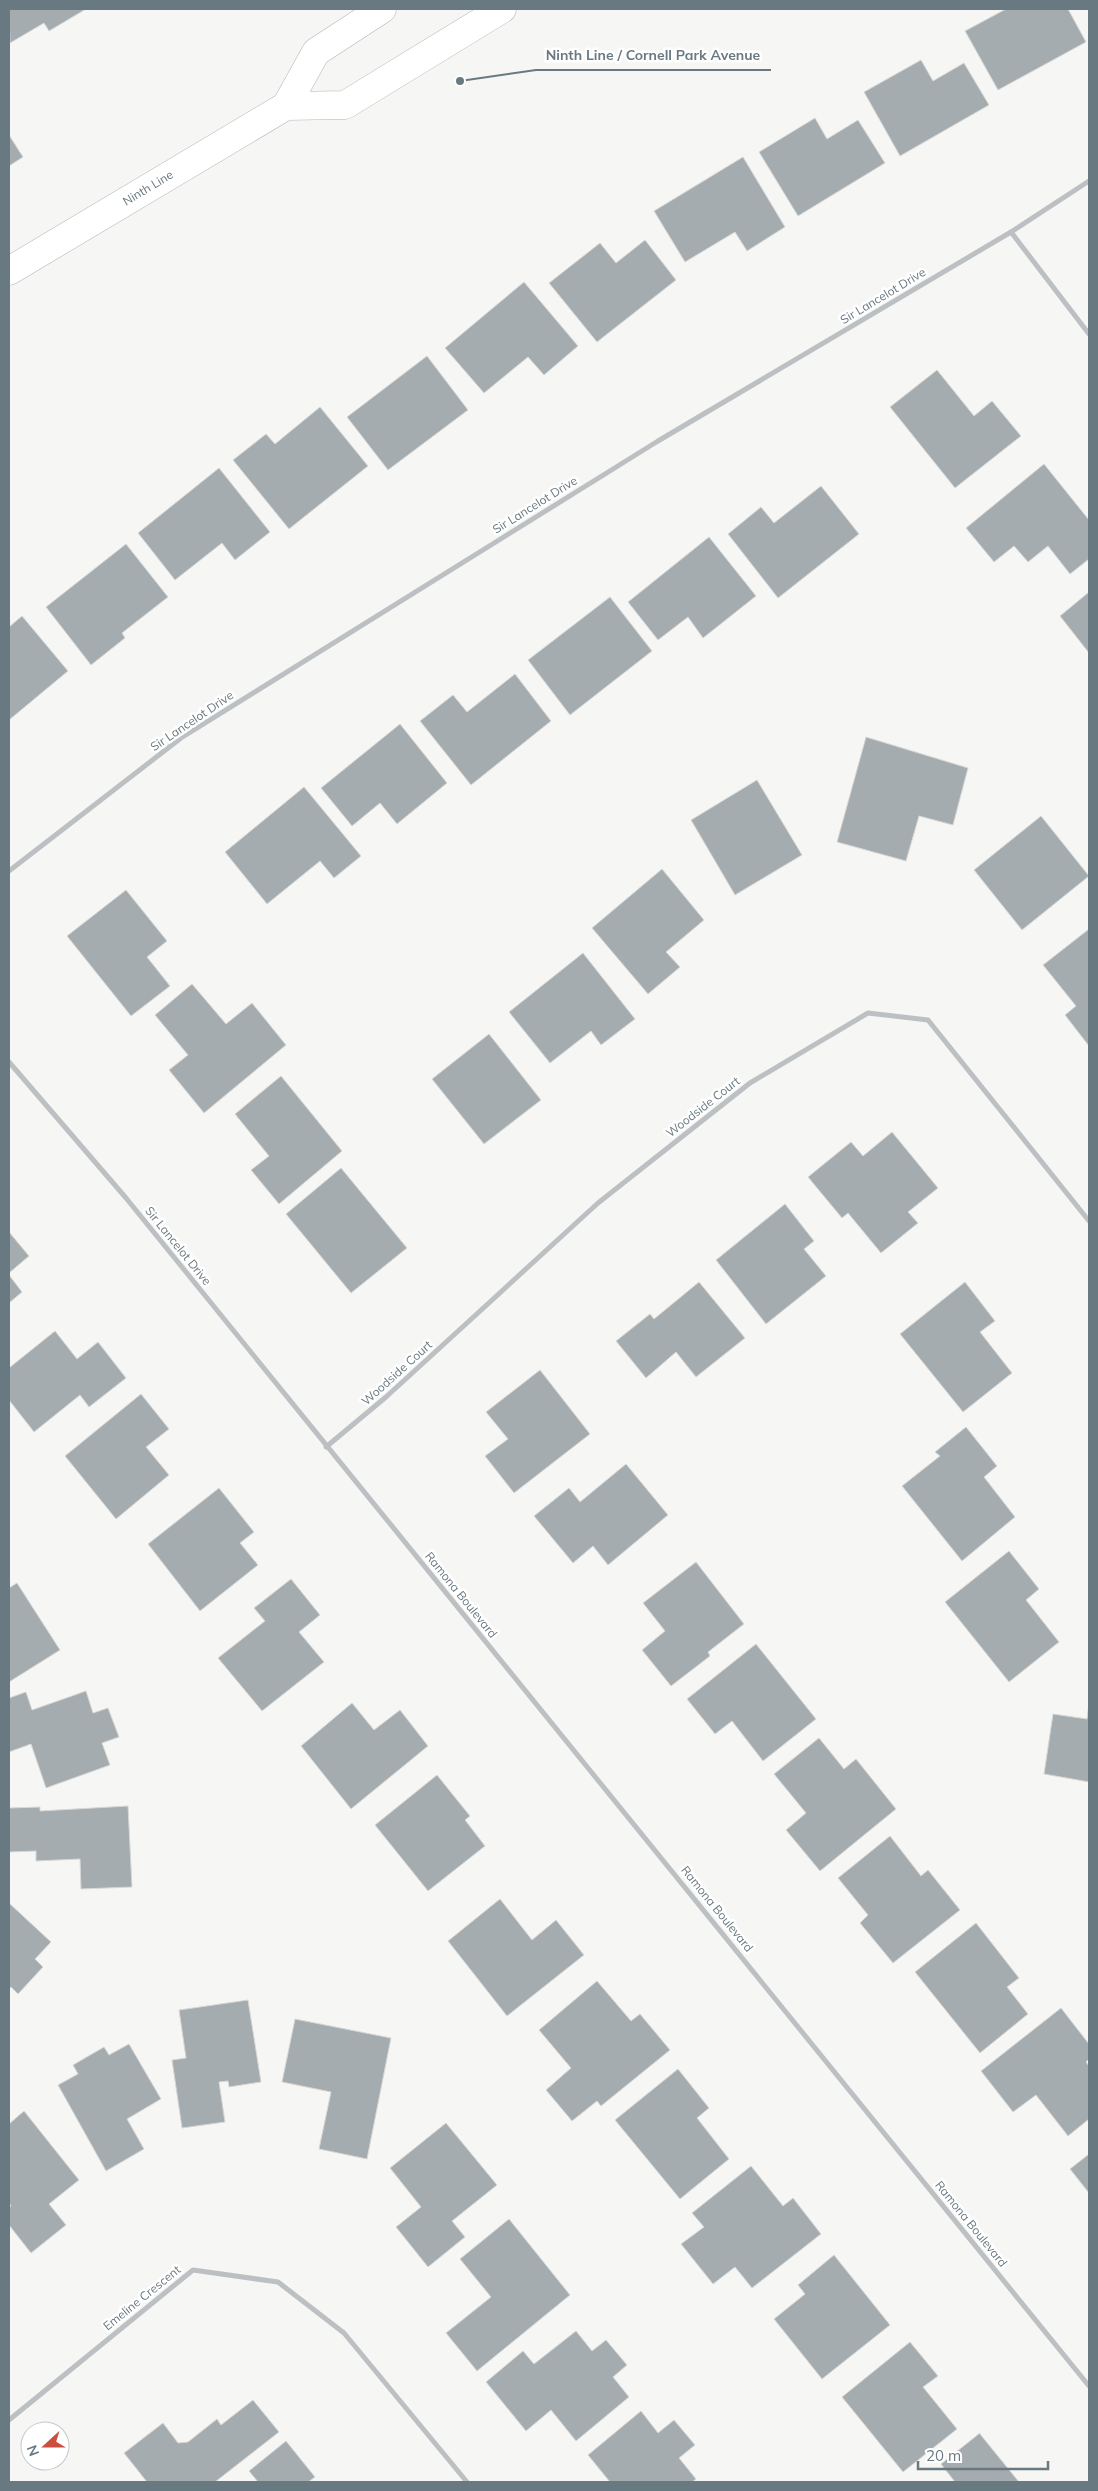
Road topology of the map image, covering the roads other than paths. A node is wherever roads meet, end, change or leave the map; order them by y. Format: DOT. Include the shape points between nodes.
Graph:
graph roads {
  1 [pos="382,9"];
  2 [pos="502,9"];
  3 [pos="286,106"];
  4 [pos="1089,181"];
  5 [pos="1011,232"];
  6 [pos="9,271"];
  7 [pos="1089,334"];
  8 [pos="9,871"];
  9 [pos="9,1062"];
  10 [pos="1089,1221"];
  11 [pos="326,1447"];
  12 [pos="1089,2386"];
  13 [pos="9,2420"];
  14 [pos="467,2482"];
  1 -- 3 [label="main road" via="316,52"];
  2 -- 3 [label="main road, Ninth Line" via="345,105"];
  3 -- 6 [label="main road, Ninth Line"];
  4 -- 5 [label="street, Sir Lancelot Drive"];
  5 -- 7 [label="street"];
  5 -- 8 [label="street, Sir Lancelot Drive" via="658,441 181,738"];
  9 -- 11 [label="street, Sir Lancelot Drive" via="126,1198"];
  10 -- 11 [label="street, Woodside Court" via="928,1020 868,1013 750,1083 606,1197 386,1397"];
  11 -- 12 [label="street, Ramona Boulevard" via="709,1914"];
  13 -- 14 [label="street, Emeline Crescent" via="193,2270 202,2271 278,2282 344,2333"];
}
